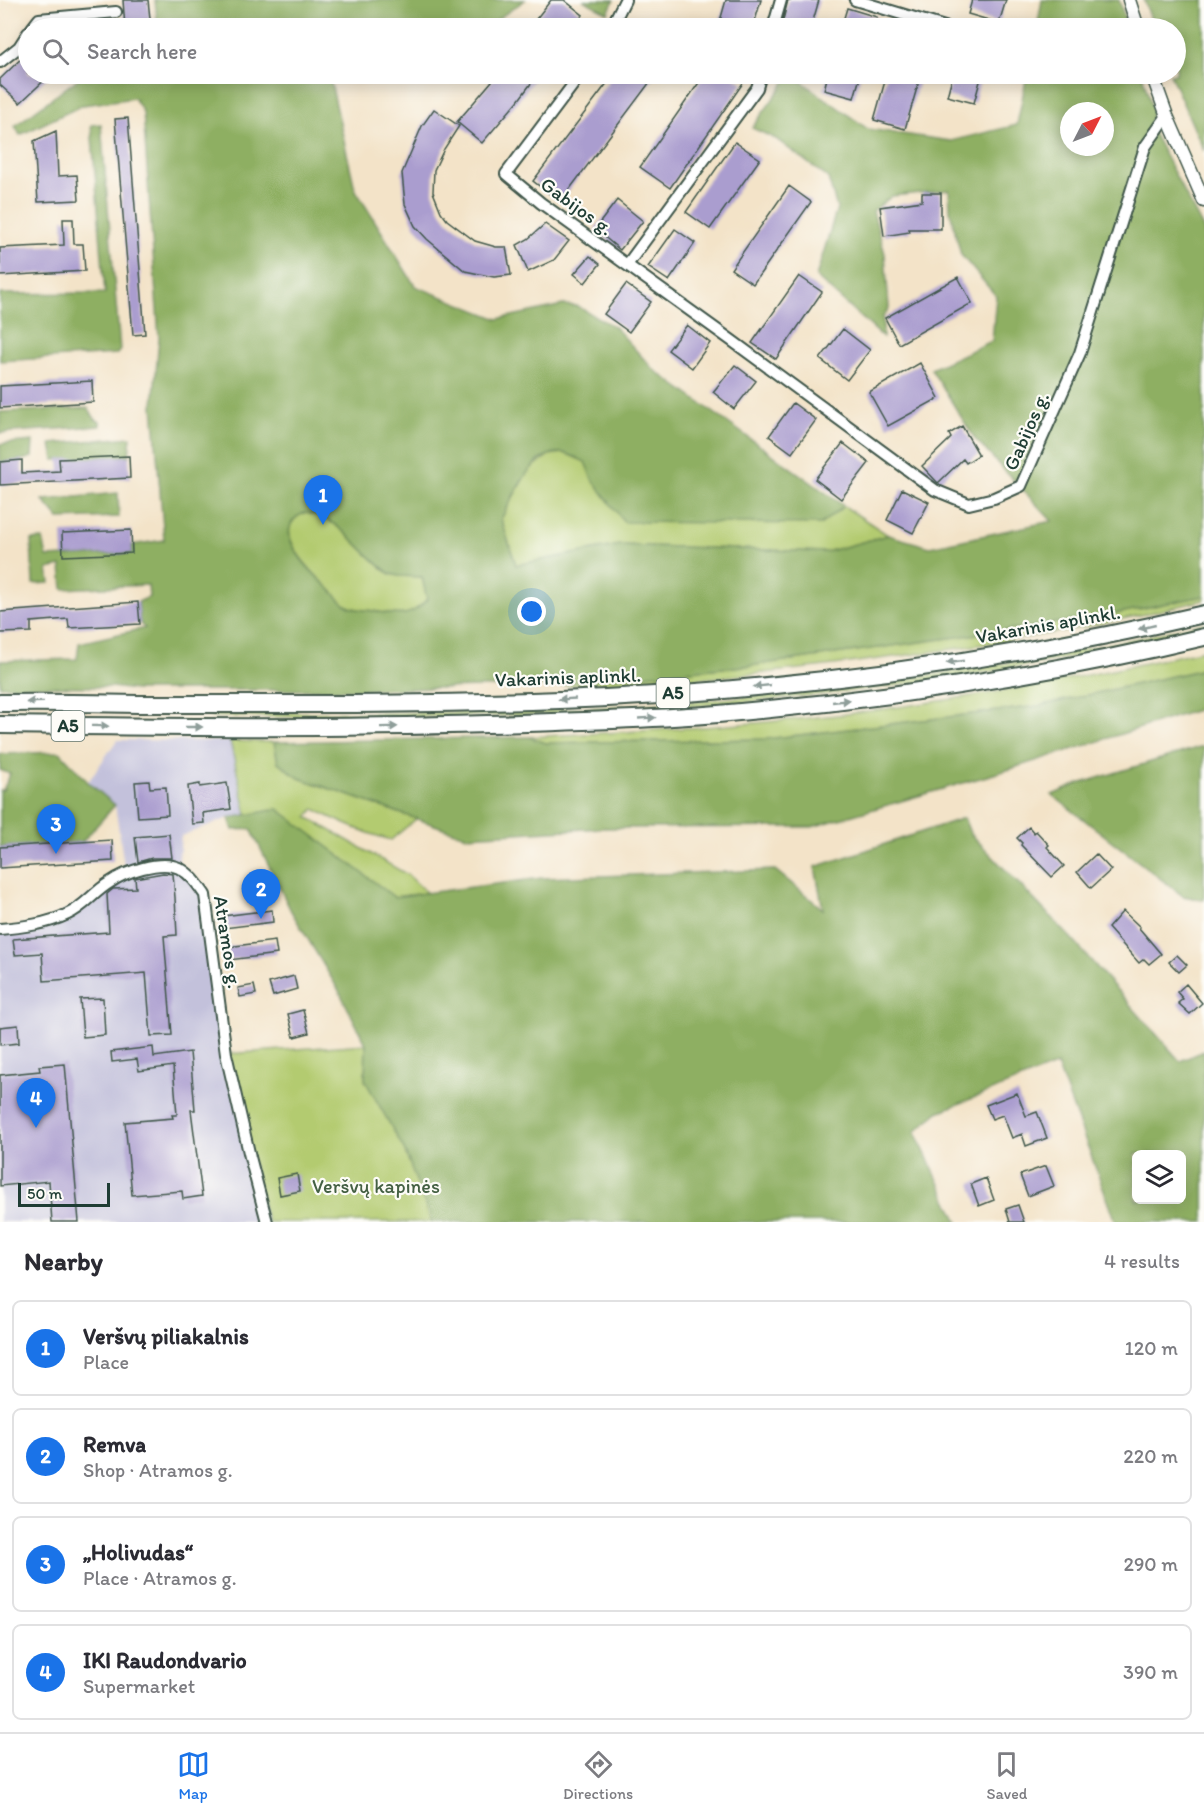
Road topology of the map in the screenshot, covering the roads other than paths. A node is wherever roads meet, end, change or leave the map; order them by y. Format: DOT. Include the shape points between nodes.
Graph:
graph roads {
  1 [pos="625,0"];
  2 [pos="781,0"];
  3 [pos="855,0"];
  4 [pos="1129,0"];
  5 [pos="116,12"];
  6 [pos="50,18"];
  7 [pos="616,18"];
  8 [pos="776,18"];
  9 [pos="915,18"];
  10 [pos="1134,18"];
  11 [pos="18,47"];
  12 [pos="0,62"];
  13 [pos="574,84"];
  14 [pos="758,84"];
  15 [pos="1155,84"];
  16 [pos="1167,117"];
  17 [pos="1204,201"];
  18 [pos="627,265"];
  19 [pos="1204,614"];
  20 [pos="1204,638"];
  21 [pos="0,703"];
  22 [pos="0,725"];
  23 [pos="0,928"];
  24 [pos="267,1222"];
  1 -- 7 [label="street"];
  2 -- 8 [label="street"];
  3 -- 9 [label="street"];
  4 -- 10 [label="street"];
  5 -- 6 [label="street"];
  11 -- 12 [label="street"];
  13 -- 18 [label="street, Gabijos g." via="506,174"];
  14 -- 18 [label="street"];
  15 -- 16 [label="street"];
  16 -- 17 [label="street"];
  16 -- 18 [label="street, Gabijos g." via="1145,147 1080,353 1021,486 994,498 969,504 934,490"];
  19 -- 21 [label="highway, Vakarinis aplinkl. / A5, one-way" via="994,656 706,692 560,700 348,704"];
  22 -- 20 [label="highway, A5, one-way" via="353,728 717,714 864,698 1010,676"];
  23 -- 24 [label="street, Atramos g." via="69,914 107,884 134,870 178,867 196,882 205,895 226,1054"];
}
